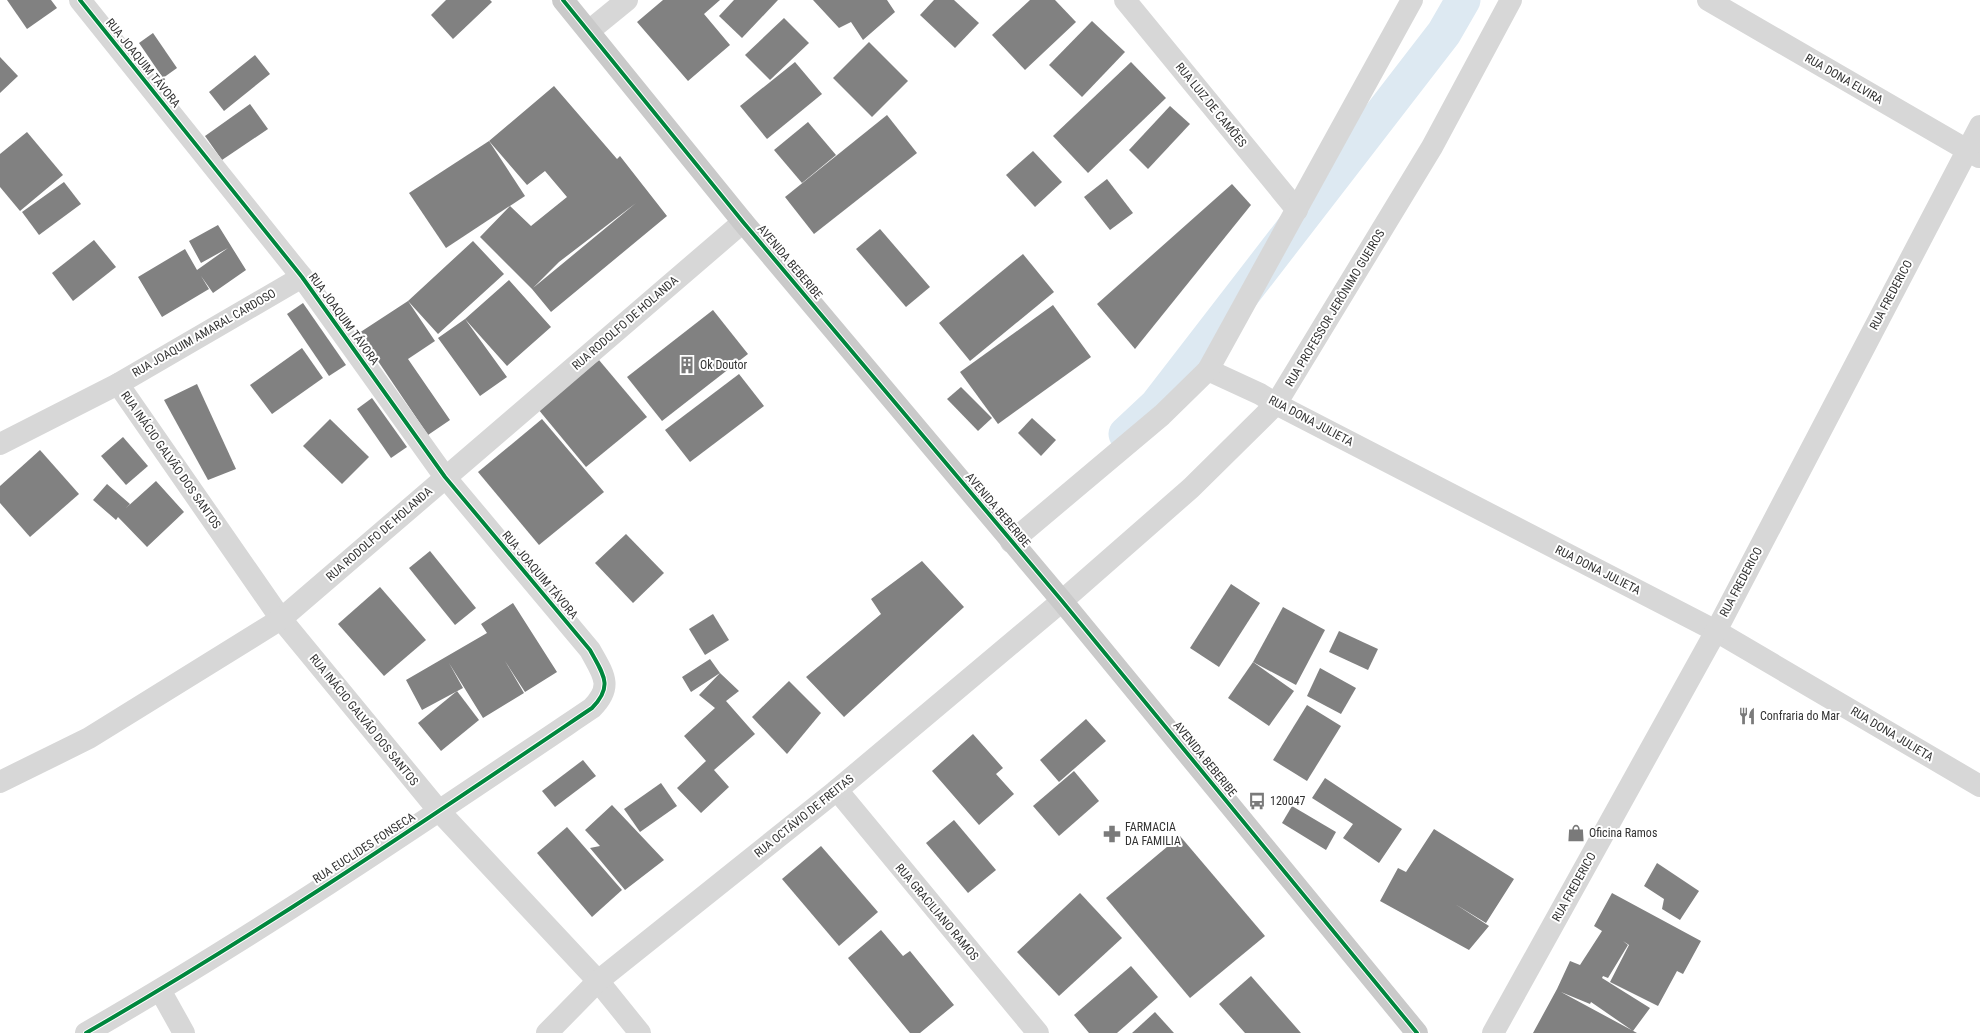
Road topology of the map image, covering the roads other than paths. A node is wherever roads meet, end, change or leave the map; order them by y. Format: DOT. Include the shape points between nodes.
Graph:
graph roads {
  1 [pos="80,0"];
  2 [pos="563,0"];
  3 [pos="627,0"];
  4 [pos="1125,0"];
  5 [pos="1412,0"];
  6 [pos="1511,0"];
  7 [pos="1708,0"];
  8 [pos="589,31"];
  9 [pos="1980,126"];
  10 [pos="1974,154"];
  11 [pos="1297,210"];
  12 [pos="743,222"];
  13 [pos="302,277"];
  14 [pos="1214,372"];
  15 [pos="118,384"];
  16 [pos="1268,399"];
  17 [pos="0,444"];
  18 [pos="445,477"];
  19 [pos="1011,542"];
  20 [pos="1062,602"];
  21 [pos="282,618"];
  22 [pos="1716,631"];
  23 [pos="590,650"];
  24 [pos="0,782"];
  25 [pos="1980,786"];
  26 [pos="837,790"];
  27 [pos="439,811"];
  28 [pos="598,981"];
  29 [pos="160,990"];
  30 [pos="86,1033"];
  31 [pos="184,1033"];
  32 [pos="547,1033"];
  33 [pos="640,1033"];
  34 [pos="1038,1033"];
  35 [pos="1417,1033"];
  36 [pos="1493,1033"];
  1 -- 13 [label="street, RUA JOAQUIM TÁVORA"];
  2 -- 8 [label="main road, AVENIDA BEBERIBE"];
  3 -- 8 [label="street"];
  4 -- 11 [label="street, RUA LUIZ DE CAMÕES"];
  5 -- 11 [label="street"];
  6 -- 16 [label="street, RUA PROFESSOR JERÔNIMO GUEIROS" via="1432,147"];
  7 -- 10 [label="street, RUA DONA ELVIRA"];
  8 -- 12 [label="main road, AVENIDA BEBERIBE"];
  9 -- 10 [label="street, RUA FREDERICO"];
  10 -- 22 [label="street, RUA FREDERICO"];
  11 -- 14 [label="street"];
  12 -- 18 [label="street, RUA RODOLFO DE HOLANDA"];
  12 -- 19 [label="main road, AVENIDA BEBERIBE"];
  13 -- 15 [label="street, RUA JOAQUIM AMARAL CARDOSO"];
  13 -- 18 [label="street, RUA JOAQUIM TÁVORA"];
  14 -- 16 [label="street, RUA DONA JULIETA"];
  14 -- 19 [label="street"];
  15 -- 17 [label="street, RUA JOAQUIM AMARAL CARDOSO"];
  15 -- 21 [label="street, RUA INÁCIO GALVÃO DOS SANTOS"];
  16 -- 20 [label="street, RUA PROFESSOR JERÔNIMO GUEIROS" via="1191,488"];
  16 -- 22 [label="street, RUA DONA JULIETA"];
  18 -- 21 [label="street, RUA RODOLFO DE HOLANDA"];
  18 -- 23 [label="street, RUA JOAQUIM TÁVORA"];
  19 -- 20 [label="main road, AVENIDA BEBERIBE"];
  20 -- 26 [label="street, RUA OCTÁVIO DE FREITAS"];
  20 -- 35 [label="main road, AVENIDA BEBERIBE"];
  21 -- 24 [label="street, RUA RODOLFO DE HOLANDA" via="89,738"];
  21 -- 27 [label="street, RUA INÁCIO GALVÃO DOS SANTOS"];
  22 -- 25 [label="street, RUA DONA JULIETA"];
  22 -- 36 [label="street, RUA FREDERICO"];
  23 -- 27 [label="street, RUA EUCLIDES FONSECA" via="602,671 605,688 602,698 592,708"];
  26 -- 28 [label="street, RUA OCTÁVIO DE FREITAS"];
  26 -- 34 [label="street, RUA GRACILIANO RAMOS"];
  27 -- 28 [label="street, RUA INÁCIO GALVÃO DOS SANTOS"];
  27 -- 29 [label="street, RUA EUCLIDES FONSECA"];
  28 -- 32 [label="street, RUA OCTÁVIO DE FREITAS"];
  28 -- 33 [label="street, RUA INÁCIO GALVÃO DOS SANTOS"];
  29 -- 30 [label="street, RUA EUCLIDES FONSECA"];
  29 -- 31 [label="street"];
}
